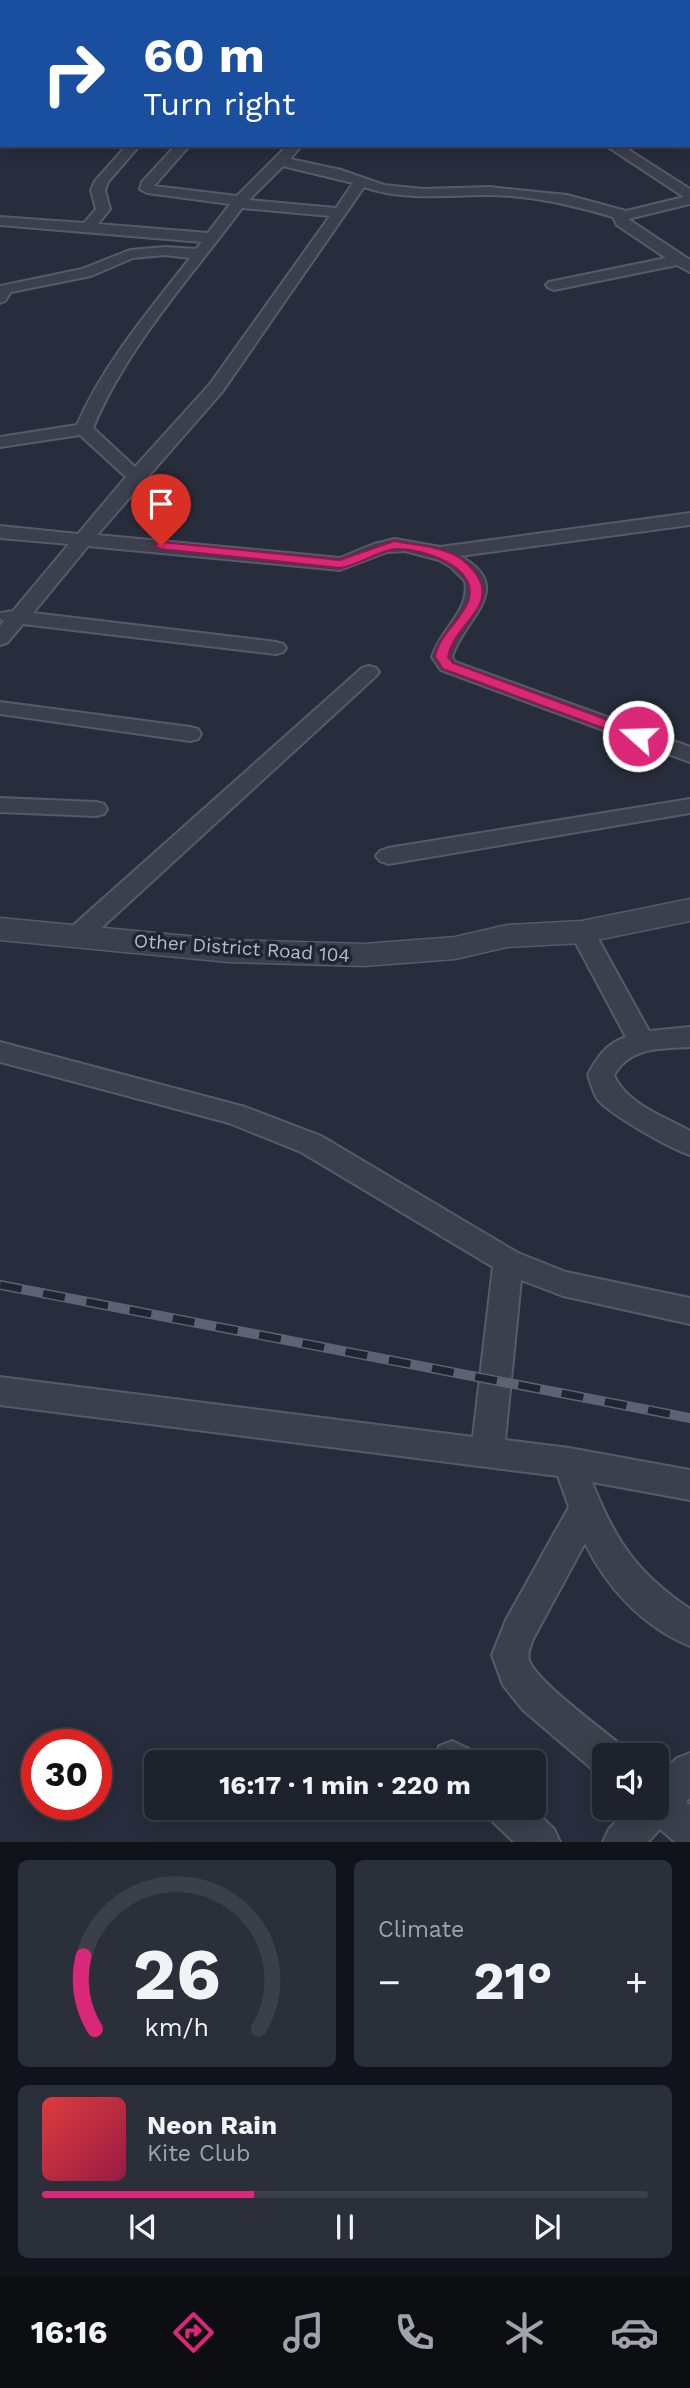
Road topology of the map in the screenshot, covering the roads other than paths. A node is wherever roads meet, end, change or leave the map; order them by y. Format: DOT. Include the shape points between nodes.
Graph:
graph roads {
  1 [pos="132,147"];
  2 [pos="182,147"];
  3 [pos="294,147"];
  4 [pos="614,147"];
  5 [pos="280,161"];
  6 [pos="360,183"];
  7 [pos="690,198"];
  8 [pos="240,202"];
  9 [pos="337,212"];
  10 [pos="624,215"];
  11 [pos="0,221"];
  12 [pos="89,226"];
  13 [pos="213,238"];
  14 [pos="201,254"];
  15 [pos="685,263"];
  16 [pos="554,285"];
  17 [pos="0,298"];
  18 [pos="84,429"];
  19 [pos="0,442"];
  20 [pos="136,477"];
  21 [pos="690,519"];
  22 [pos="0,531"];
  23 [pos="84,538"];
  24 [pos="440,553"];
  25 [pos="9,616"];
  26 [pos="0,639"];
  27 [pos="276,649"];
  28 [pos="369,671"];
  29 [pos="0,708"];
  30 [pos="190,734"];
  31 [pos="690,755"];
  32 [pos="0,805"];
  33 [pos="690,806"];
  34 [pos="96,809"];
  35 [pos="388,856"];
  36 [pos="690,910"];
  37 [pos="0,929"];
  38 [pos="582,932"];
  39 [pos="77,936"];
  40 [pos="690,1037"];
  41 [pos="642,1042"];
  42 [pos="0,1052"];
  43 [pos="690,1144"];
  44 [pos="509,1262"];
  45 [pos="690,1311"];
  46 [pos="0,1391"];
  47 [pos="488,1453"];
  48 [pos="569,1463"];
  49 [pos="690,1485"];
  50 [pos="586,1508"];
  51 [pos="690,1629"];
  52 [pos="592,1745"];
  53 [pos="690,1771"];
  54 [pos="669,1793"];
  55 [pos="669,1814"];
  56 [pos="518,1820"];
  57 [pos="643,1820"];
  58 [pos="690,1830"];
  59 [pos="541,1842"];
  60 [pos="622,1842"];
  1 -- 12 [label="street" via="102,181 103,209"];
  2 -- 8 [label="street" via="147,189"];
  3 -- 5 [label="street"];
  4 -- 7 [label="street"];
  5 -- 6 [label="street"];
  5 -- 8 [label="street"];
  6 -- 9 [label="street"];
  6 -- 10 [label="street" via="403,192 481,191 566,199"];
  7 -- 10 [label="street"];
  8 -- 9 [label="street"];
  8 -- 13 [label="street"];
  9 -- 20 [label="street" via="216,388"];
  10 -- 15 [label="street" via="622,222"];
  11 -- 12 [label="street"];
  12 -- 13 [label="street"];
  13 -- 14 [label="street"];
  14 -- 17 [label="street" via="130,254 86,274 5,289"];
  14 -- 18 [label="street" via="124,355"];
  15 -- 16 [label="street"];
  18 -- 19 [label="street"];
  18 -- 20 [label="street"];
  20 -- 23 [label="street"];
  21 -- 24 [label="street"];
  22 -- 23 [label="street"];
  23 -- 24 [label="street" via="340,564 394,545"];
  23 -- 25 [label="street"];
  24 -- 31 [label="street" via="460,564 474,579 477,591 473,605 444,645 442,657 448,666"];
  25 -- 26 [label="street"];
  25 -- 27 [label="street"];
  28 -- 39 [label="street"];
  29 -- 30 [label="street"];
  32 -- 34 [label="street"];
  33 -- 35 [label="street"];
  36 -- 38 [label="street, Other District Road 104"];
  37 -- 39 [label="street, Other District Road 104"];
  38 -- 39 [label="street, Other District Road 104" via="507,936 455,948 364,955 241,951"];
  38 -- 41 [label="street"];
  40 -- 41 [label="street"];
  41 -- 43 [label="street" via="626,1044 609,1059 601,1075 608,1093"];
  42 -- 44 [label="street" via="235,1114 311,1144"];
  44 -- 45 [label="street" via="563,1284"];
  44 -- 47 [label="street"];
  46 -- 47 [label="street"];
  47 -- 48 [label="street"];
  48 -- 49 [label="street"];
  48 -- 50 [label="street"];
  50 -- 51 [label="street" via="606,1552 631,1585"];
  50 -- 52 [label="street" via="510,1655 515,1673 536,1697"];
  53 -- 54 [label="street"];
  55 -- 58 [label="street"];
  56 -- 59 [label="street"];
  57 -- 60 [label="street"];
}
